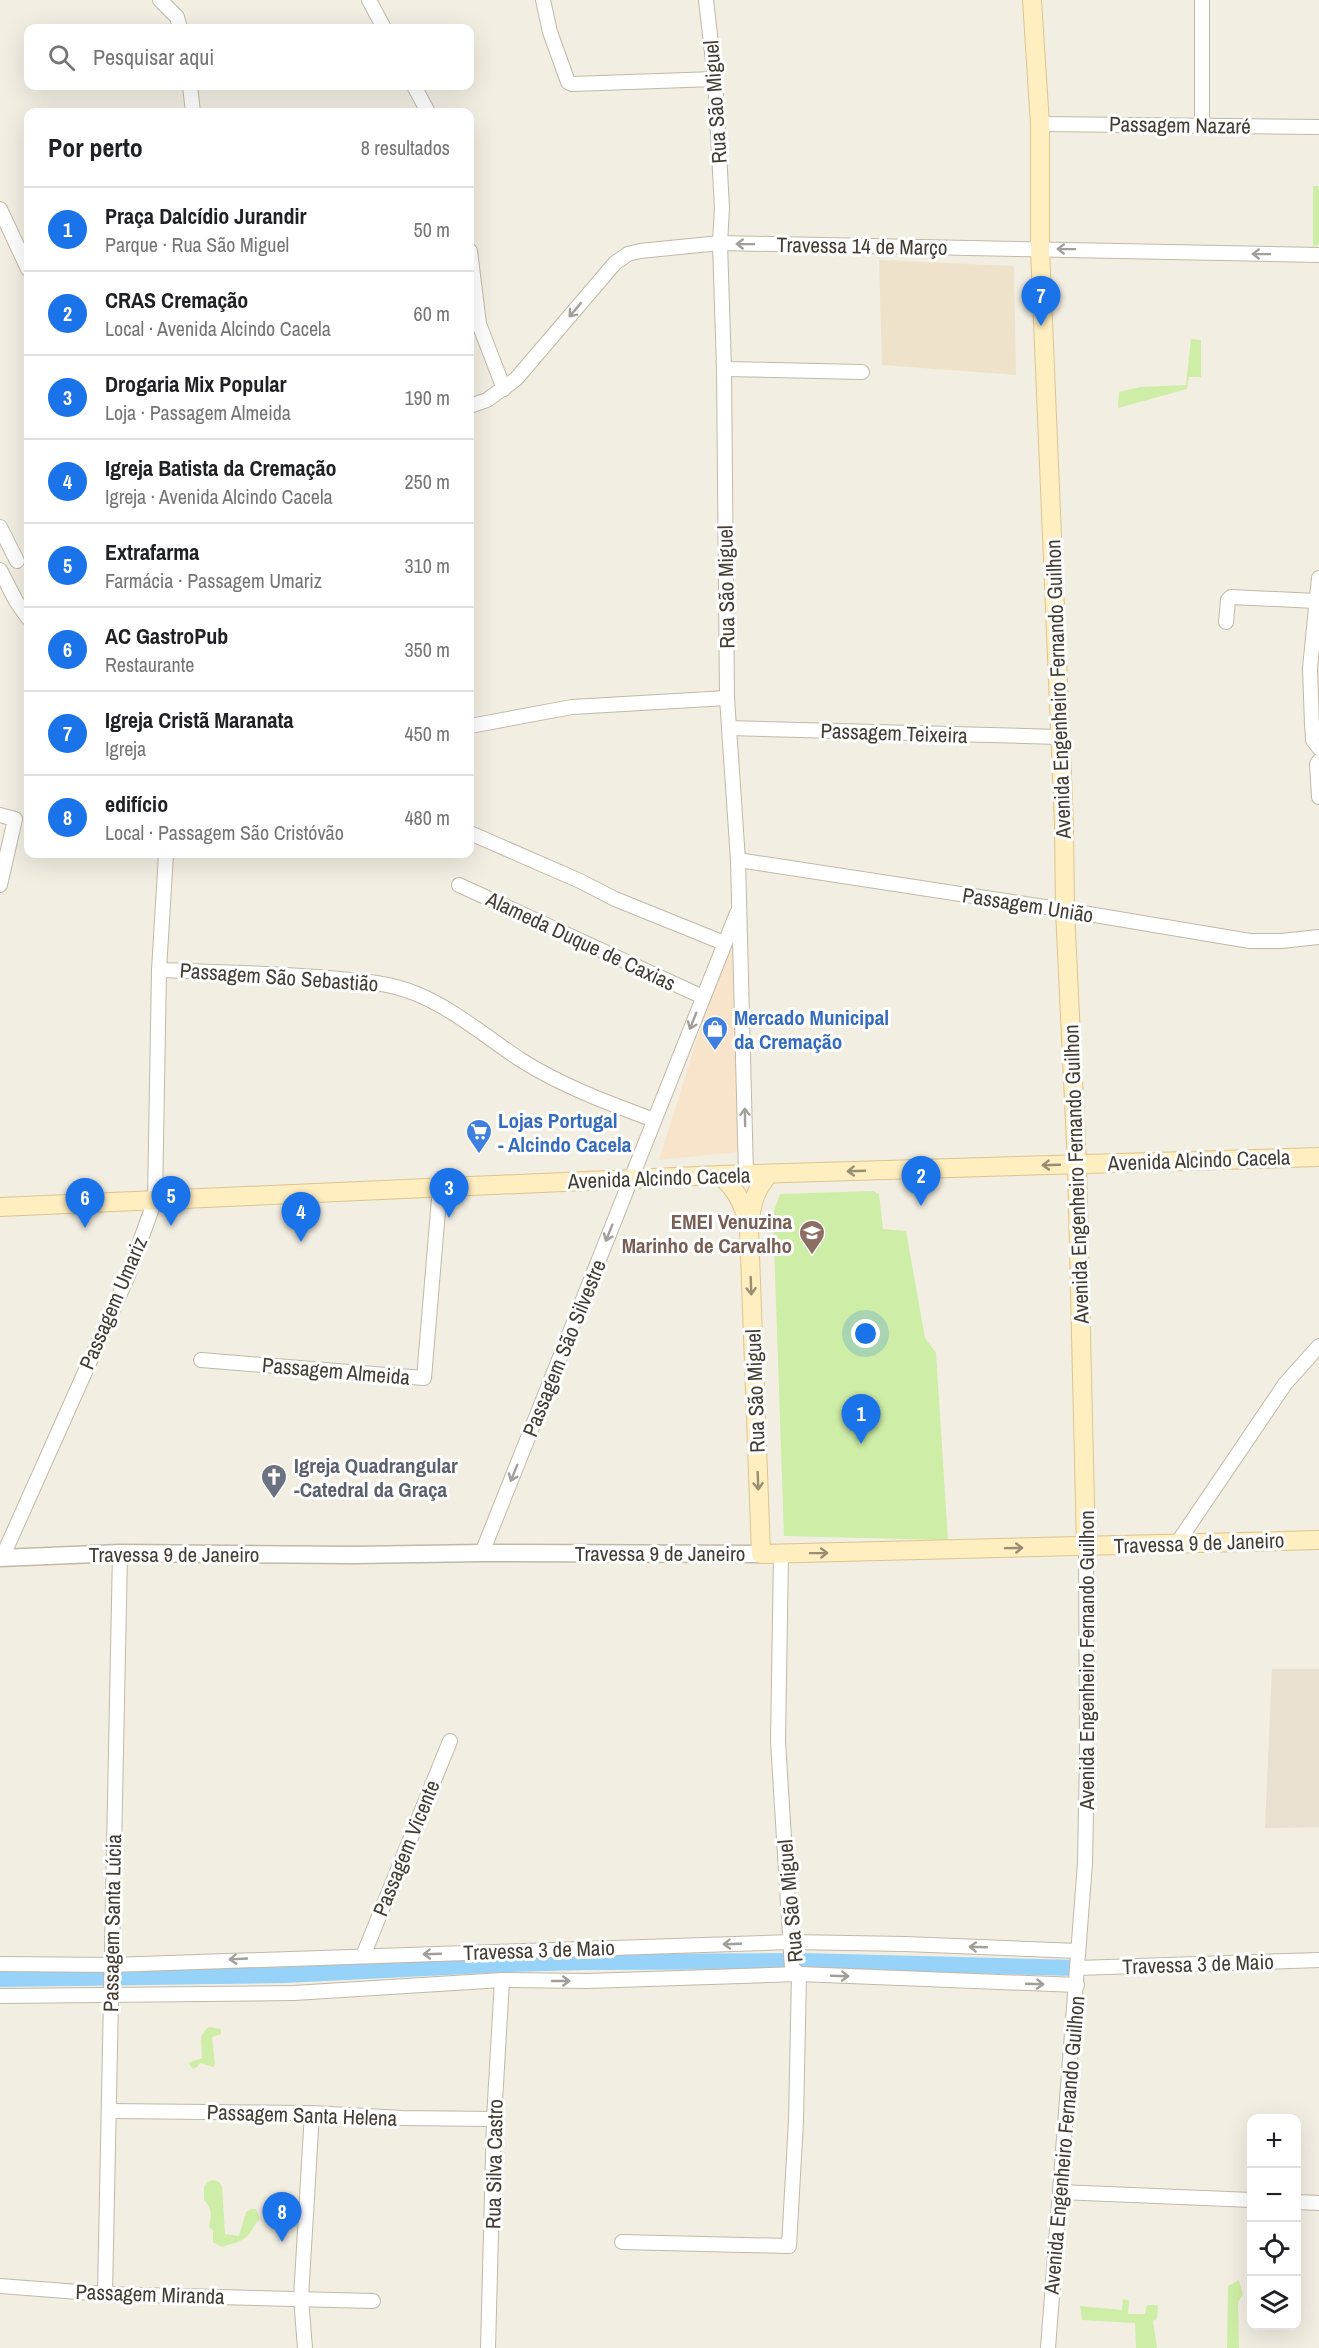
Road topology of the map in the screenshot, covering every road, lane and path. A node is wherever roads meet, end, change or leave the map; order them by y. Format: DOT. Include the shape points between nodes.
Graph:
graph roads {
  1 [pos="160,0"];
  2 [pos="369,0"];
  3 [pos="543,0"];
  4 [pos="706,0"];
  5 [pos="1032,0"];
  6 [pos="1202,0"];
  7 [pos="179,24"];
  8 [pos="382,24"];
  9 [pos="715,79"];
  10 [pos="190,90"];
  11 [pos="416,90"];
  12 [pos="193,108"];
  13 [pos="426,108"];
  14 [pos="1040,124"];
  15 [pos="1202,124"];
  16 [pos="1319,127"];
  17 [pos="0,209"];
  18 [pos="720,243"];
  19 [pos="1040,249"];
  20 [pos="1319,255"];
  21 [pos="24,260"];
  22 [pos="474,283"];
  23 [pos="724,369"];
  24 [pos="862,372"];
  25 [pos="504,389"];
  26 [pos="474,404"];
  27 [pos="0,527"];
  28 [pos="23,559"];
  29 [pos="0,568"];
  30 [pos="1319,578"];
  31 [pos="1316,601"];
  32 [pos="24,612"];
  33 [pos="1226,622"];
  34 [pos="727,698"];
  35 [pos="474,725"];
  36 [pos="729,728"];
  37 [pos="1060,737"];
  38 [pos="1319,747"];
  39 [pos="1319,761"];
  40 [pos="1319,797"];
  41 [pos="0,815"];
  42 [pos="474,835"];
  43 [pos="166,858"];
  44 [pos="738,861"];
  45 [pos="0,885"];
  46 [pos="459,885"];
  47 [pos="739,909"];
  48 [pos="1065,910"];
  49 [pos="1319,937"];
  50 [pos="724,942"];
  51 [pos="159,970"];
  52 [pos="703,997"];
  53 [pos="654,1120"];
  54 [pos="1319,1157"];
  55 [pos="1077,1164"];
  56 [pos="769,1174"];
  57 [pos="720,1175"];
  58 [pos="746,1175"];
  59 [pos="631,1179"];
  60 [pos="440,1187"];
  61 [pos="155,1200"];
  62 [pos="0,1207"];
  63 [pos="749,1228"];
  64 [pos="1319,1346"];
  65 [pos="201,1360"];
  66 [pos="1319,1540"];
  67 [pos="1178,1542"];
  68 [pos="1086,1547"];
  69 [pos="120,1553"];
  70 [pos="482,1553"];
  71 [pos="761,1554"];
  72 [pos="781,1554"];
  73 [pos="1,1558"];
  74 [pos="450,1741"];
  75 [pos="791,1942"];
  76 [pos="1078,1951"];
  77 [pos="363,1956"];
  78 [pos="1319,1960"];
  79 [pos="0,1964"];
  80 [pos="111,1966"];
  81 [pos="1078,1968"];
  82 [pos="796,1971"];
  83 [pos="502,1980"];
  84 [pos="1077,1985"];
  85 [pos="111,1995"];
  86 [pos="0,1996"];
  87 [pos="110,2110"];
  88 [pos="312,2113"];
  89 [pos="494,2119"];
  90 [pos="1060,2192"];
  91 [pos="1247,2200"];
  92 [pos="1301,2202"];
  93 [pos="1319,2203"];
  94 [pos="622,2242"];
  95 [pos="0,2286"];
  96 [pos="105,2294"];
  97 [pos="301,2298"];
  98 [pos="373,2301"];
  99 [pos="305,2348"];
  100 [pos="488,2348"];
  101 [pos="1048,2348"];
  1 -- 7 [label="street"];
  2 -- 8 [label="street"];
  3 -- 9 [label="street" via="563,71 572,84"];
  4 -- 9 [label="street, Rua São Miguel"];
  5 -- 14 [label="main road, Avenida Engenheiro Fernando Guilhon"];
  6 -- 15 [label="street"];
  9 -- 18 [label="street, Rua São Miguel" via="722,208"];
  10 -- 12 [label="street"];
  11 -- 13 [label="street"];
  14 -- 15 [label="street, Passagem Nazaré"];
  14 -- 19 [label="main road, Avenida Engenheiro Fernando Guilhon"];
  15 -- 16 [label="street, Passagem Nazaré"];
  17 -- 21 [label="street"];
  19 -- 18 [label="street, Travessa 14 de Março, one-way"];
  18 -- 23 [label="street, Rua São Miguel"];
  18 -- 25 [label="street, Travessa 14 de Março, one-way" via="628,254 615,263 529,366"];
  20 -- 19 [label="street, Travessa 14 de Março, one-way"];
  19 -- 37 [label="main road, Avenida Engenheiro Fernando Guilhon"];
  22 -- 25 [label="street" via="479,324"];
  23 -- 24 [label="street"];
  23 -- 34 [label="street, Rua São Miguel"];
  25 -- 26 [label="street, Travessa 14 de Março"];
  27 -- 28 [label="street"];
  28 -- 29 [label="street"];
  29 -- 32 [label="street"];
  30 -- 31 [label="street"];
  31 -- 33 [label="street" via="1232,597 1228,600"];
  31 -- 38 [label="street" via="1310,668 1313,740"];
  34 -- 35 [label="street" via="572,707"];
  34 -- 36 [label="street, Rua São Miguel"];
  36 -- 37 [label="street, Passagem Teixeira"];
  36 -- 44 [label="street, Rua São Miguel"];
  37 -- 48 [label="main road, Avenida Engenheiro Fernando Guilhon"];
  39 -- 40 [label="street"];
  41 -- 45 [label="street" via="15,819"];
  42 -- 50 [label="street" via="615,899"];
  43 -- 51 [label="street, Passagem Umariz"];
  44 -- 47 [label="street, Rua São Miguel"];
  44 -- 48 [label="street, Passagem União"];
  46 -- 52 [label="street, Alameda Duque de Caxias"];
  47 -- 50 [label="street, Passagem São Silvestre"];
  58 -- 47 [label="street, Rua São Miguel, one-way"];
  48 -- 49 [label="street, Passagem União" via="1250,941"];
  48 -- 55 [label="main road, Avenida Engenheiro Fernando Guilhon"];
  50 -- 52 [label="street, Passagem São Silvestre"];
  51 -- 53 [label="street, Passagem São Sebastião" via="269,974 391,985 451,1010 523,1061 594,1098"];
  51 -- 61 [label="street, Passagem Umariz"];
  52 -- 53 [label="street, Passagem São Silvestre, one-way"];
  53 -- 59 [label="street, Passagem São Silvestre"];
  54 -- 55 [label="main road, Avenida Alcindo Cacela"];
  55 -- 56 [label="main road, Avenida Alcindo Cacela, one-way"];
  55 -- 68 [label="main road, Avenida Engenheiro Fernando Guilhon"];
  56 -- 58 [label="main road, Avenida Alcindo Cacela"];
  56 -- 63 [label="main road, Rua São Miguel" via="753,1198"];
  57 -- 58 [label="main road, Avenida Alcindo Cacela"];
  57 -- 59 [label="main road, Avenida Alcindo Cacela"];
  57 -- 63 [label="main road, Rua São Miguel" via="741,1199"];
  59 -- 60 [label="main road, Avenida Alcindo Cacela"];
  59 -- 70 [label="street, Passagem São Silvestre, one-way"];
  60 -- 61 [label="main road, Avenida Alcindo Cacela"];
  60 -- 65 [label="street, Passagem Almeida" via="424,1378"];
  61 -- 62 [label="main road, Avenida Alcindo Cacela"];
  61 -- 73 [label="street, Passagem Umariz" via="127,1278"];
  63 -- 71 [label="main road, Rua São Miguel, one-way"];
  64 -- 67 [label="street" via="1286,1384"];
  66 -- 67 [label="main road, Travessa 9 de Janeiro"];
  67 -- 68 [label="main road, Travessa 9 de Janeiro"];
  72 -- 68 [label="main road, Travessa 9 de Janeiro, one-way"];
  68 -- 76 [label="street, Avenida Engenheiro Fernando Guilhon" via="1088,1756"];
  69 -- 70 [label="street, Travessa 9 de Janeiro"];
  69 -- 73 [label="street, Travessa 9 de Janeiro"];
  69 -- 80 [label="street, Passagem Santa Lúcia"];
  70 -- 71 [label="street, Travessa 9 de Janeiro"];
  71 -- 72 [label="main road, Travessa 9 de Janeiro"];
  72 -- 75 [label="street, Rua São Miguel" via="778,1741"];
  74 -- 77 [label="street, Passagem Vicente"];
  76 -- 75 [label="street, Travessa 3 de Maio, one-way"];
  75 -- 77 [label="street, Travessa 3 de Maio, one-way"];
  75 -- 82 [label="street, Rua São Miguel"];
  76 -- 81 [label="street, Avenida Engenheiro Fernando Guilhon"];
  77 -- 80 [label="street, Travessa 3 de Maio, one-way"];
  78 -- 81 [label="street, Travessa 3 de Maio"];
  79 -- 80 [label="street, Travessa 3 de Maio"];
  80 -- 85 [label="street, Passagem Santa Lúcia"];
  81 -- 84 [label="street, Avenida Engenheiro Fernando Guilhon"];
  83 -- 82 [label="street, Travessa 3 de Maio, one-way" via="587,1981"];
  82 -- 84 [label="street, Travessa 3 de Maio, one-way"];
  82 -- 94 [label="street, Rua São Miguel" via="796,2121 789,2246"];
  83 -- 85 [label="street, Travessa 3 de Maio" via="294,1993"];
  83 -- 89 [label="street, Rua Silva Castro"];
  84 -- 90 [label="street, Avenida Engenheiro Fernando Guilhon"];
  85 -- 86 [label="street, Travessa 3 de Maio"];
  85 -- 87 [label="street, Passagem Santa Lúcia"];
  87 -- 88 [label="street, Passagem Santa Helena"];
  87 -- 96 [label="street, Passagem Santa Lúcia"];
  88 -- 89 [label="street, Passagem Santa Helena"];
  88 -- 97 [label="street"];
  89 -- 100 [label="street, Rua Silva Castro"];
  90 -- 91 [label="street"];
  90 -- 101 [label="street, Avenida Engenheiro Fernando Guilhon"];
  92 -- 93 [label="street"];
  95 -- 96 [label="street, Passagem Miranda"];
  96 -- 97 [label="street, Passagem Miranda"];
  97 -- 98 [label="street, Passagem Miranda"];
  97 -- 99 [label="street"];
}
